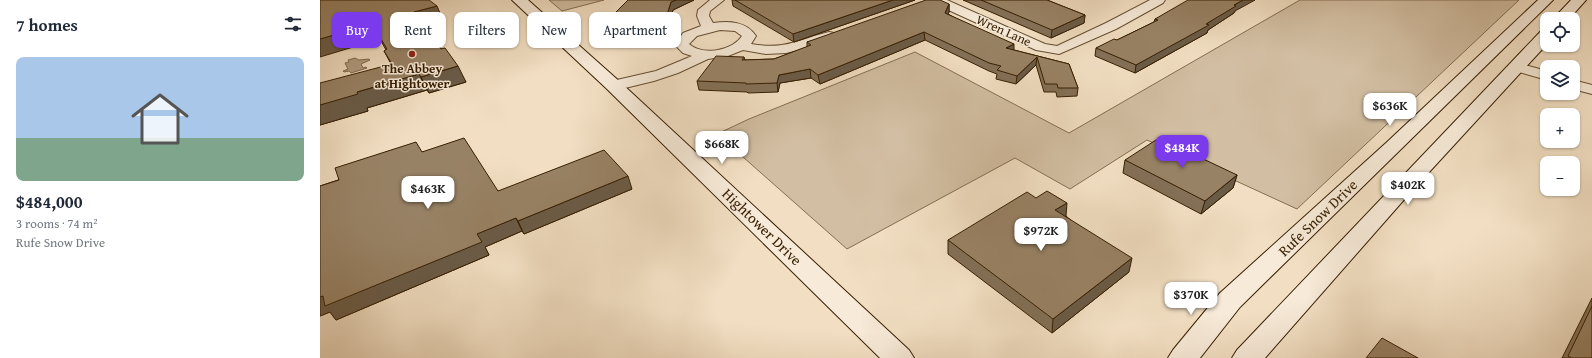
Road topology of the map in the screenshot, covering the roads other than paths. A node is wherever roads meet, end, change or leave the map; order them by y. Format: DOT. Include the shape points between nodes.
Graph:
graph roads {
  1 [pos="519,0"];
  2 [pos="718,0"];
  3 [pos="937,0"];
  4 [pos="1159,0"];
  5 [pos="1546,0"];
  6 [pos="1579,0"];
  7 [pos="1568,12"];
  8 [pos="708,27"];
  9 [pos="838,33"];
  10 [pos="1540,42"];
  11 [pos="741,46"];
  12 [pos="691,52"];
  13 [pos="706,54"];
  14 [pos="1517,67"];
  15 [pos="1540,74"];
  16 [pos="613,86"];
  17 [pos="1580,86"];
  18 [pos="1592,90"];
  19 [pos="899,358"];
  20 [pos="1183,358"];
  21 [pos="1247,358"];
  1 -- 16 [label="main road, Hightower Drive"];
  2 -- 8 [label="street" via="704,10 703,16"];
  3 -- 4 [label="street, Wren Lane" via="1050,49 1059,50"];
  5 -- 20 [label="main road, Rufe Snow Drive" via="1230,300"];
  6 -- 7 [label="main road"];
  8 -- 11 [label="street" via="731,26 747,31 747,41"];
  8 -- 12 [label="street" via="697,30 684,39 682,44"];
  9 -- 11 [label="street" via="803,46 780,51 764,51"];
  10 -- 14 [label="main road"];
  11 -- 13 [label="street" via="718,54"];
  12 -- 13 [label="street"];
  12 -- 16 [label="street" via="629,76"];
  13 -- 16 [label="street" via="684,66 651,78"];
  14 -- 15 [label="street"];
  14 -- 21 [label="main road" via="1401,188"];
  16 -- 19 [label="main road, Hightower Drive"];
  17 -- 18 [label="street"];
}
